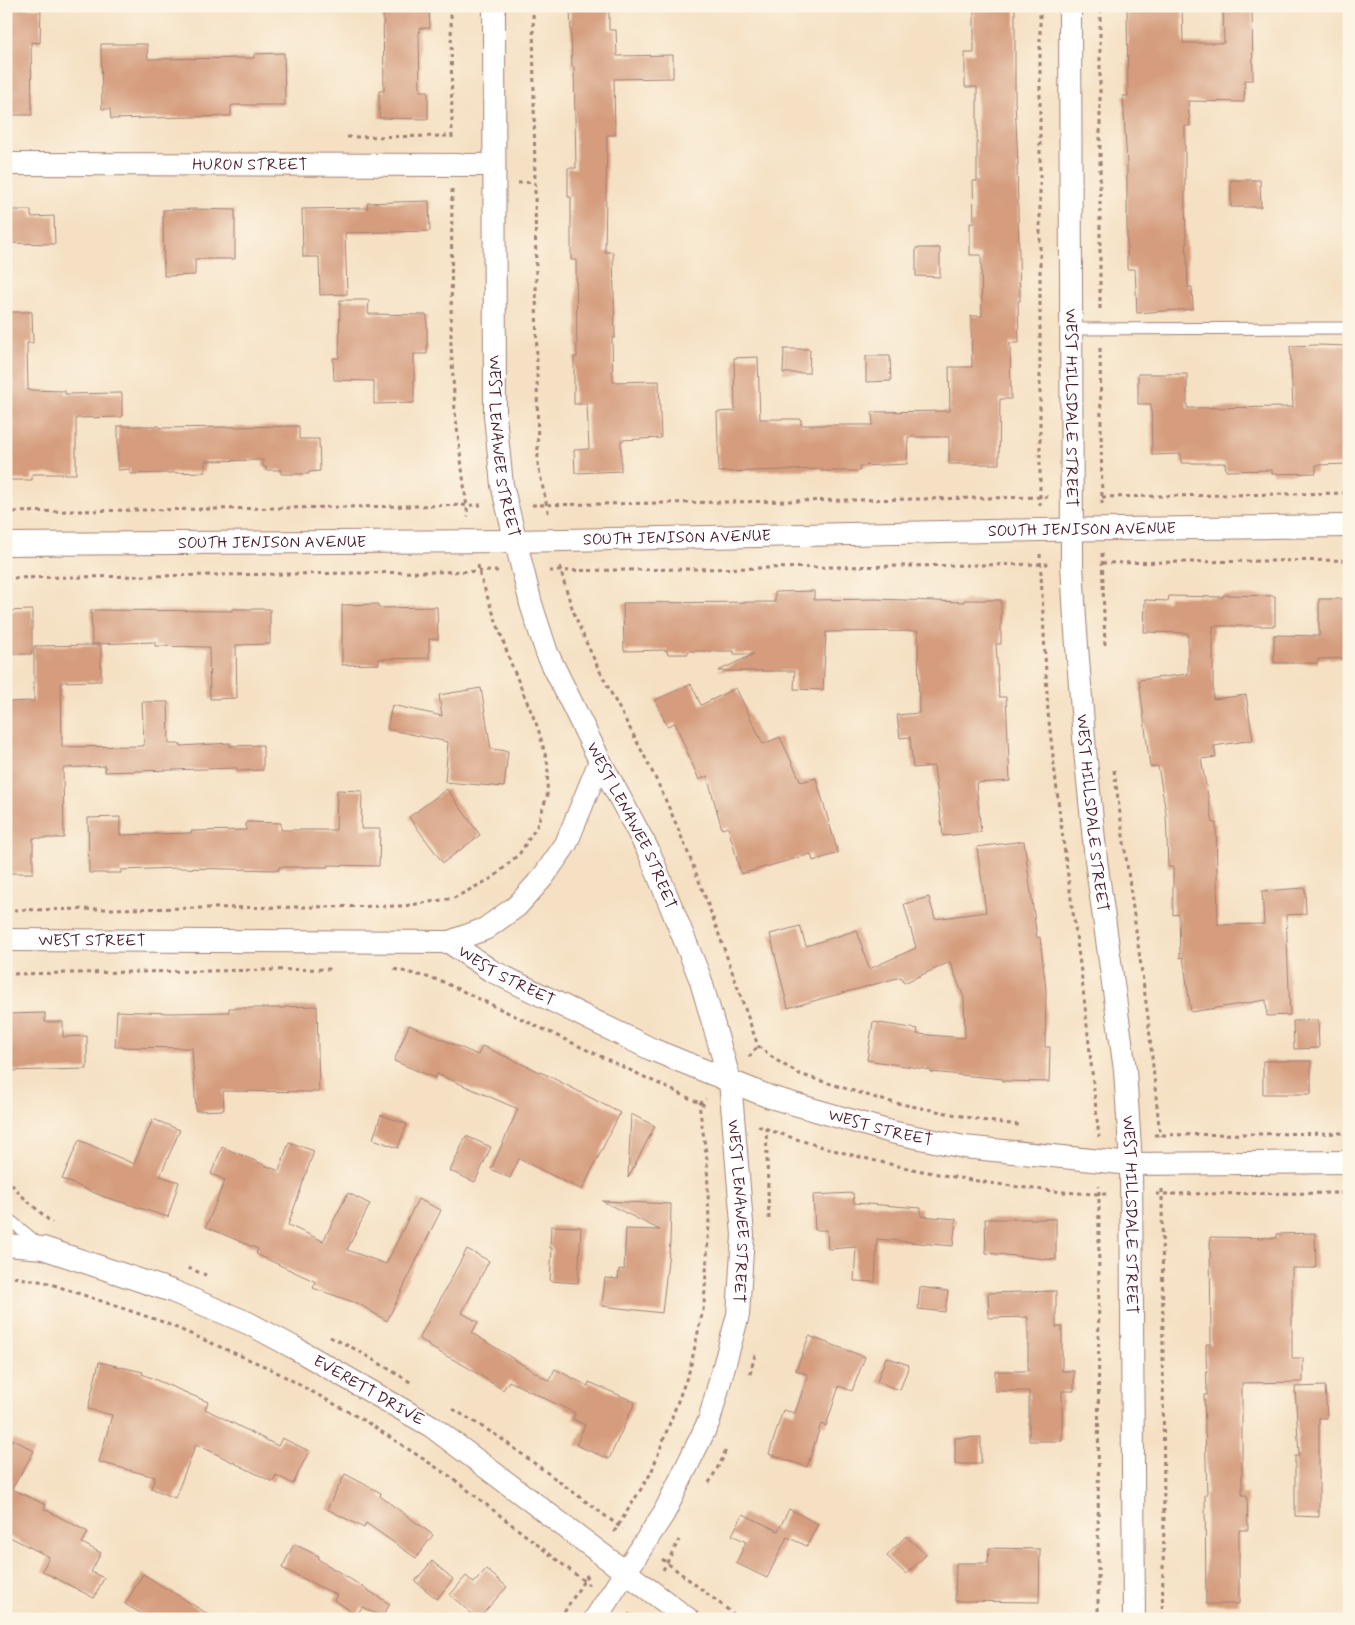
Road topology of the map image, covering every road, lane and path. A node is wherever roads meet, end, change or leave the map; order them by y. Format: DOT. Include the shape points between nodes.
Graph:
graph roads {
  1 [pos="451,6"];
  2 [pos="494,6"];
  3 [pos="533,6"];
  4 [pos="1070,6"];
  5 [pos="1100,6"];
  6 [pos="6,164"];
  7 [pos="452,165"];
  8 [pos="494,165"];
  9 [pos="1349,328"];
  10 [pos="1071,329"];
  11 [pos="1100,329"];
  12 [pos="1349,493"];
  13 [pos="1102,496"];
  14 [pos="1071,497"];
  15 [pos="547,504"];
  16 [pos="507,505"];
  17 [pos="467,506"];
  18 [pos="6,512"];
  19 [pos="1349,526"];
  20 [pos="1102,529"];
  21 [pos="1072,530"];
  22 [pos="554,540"];
  23 [pos="473,541"];
  24 [pos="515,541"];
  25 [pos="6,544"];
  26 [pos="1349,560"];
  27 [pos="1102,563"];
  28 [pos="1072,564"];
  29 [pos="561,570"];
  30 [pos="523,571"];
  31 [pos="479,572"];
  32 [pos="6,578"];
  33 [pos="1105,656"];
  34 [pos="600,761"];
  35 [pos="1114,768"];
  36 [pos="6,910"];
  37 [pos="6,940"];
  38 [pos="449,942"];
  39 [pos="758,1046"];
  40 [pos="730,1081"];
  41 [pos="1024,1126"];
  42 [pos="1349,1133"];
  43 [pos="1090,1134"];
  44 [pos="1129,1135"];
  45 [pos="1160,1135"];
  46 [pos="1349,1162"];
  47 [pos="1131,1164"];
  48 [pos="1161,1164"];
  49 [pos="6,1217"];
  50 [pos="6,1245"];
  51 [pos="43,1248"];
  52 [pos="6,1276"];
  53 [pos="601,1553"];
  54 [pos="625,1571"];
  55 [pos="584,1580"];
  56 [pos="6,1610"];
  57 [pos="21,1619"];
  58 [pos="560,1619"];
  59 [pos="595,1619"];
  60 [pos="688,1619"];
  61 [pos="1134,1619"];
  62 [pos="1162,1619"];
  1 -- 7 [label="path"];
  2 -- 8 [label="street, WEST LENAWEE STREET"];
  3 -- 15 [label="path" via="538,465"];
  4 -- 10 [label="street, WEST HILLSDALE STREET"];
  5 -- 11 [label="path"];
  6 -- 7 [label="street, HURON STREET"];
  7 -- 8 [label="street, HURON STREET"];
  7 -- 17 [label="path" via="451,344 455,411"];
  8 -- 16 [label="street, WEST LENAWEE STREET" via="495,416"];
  9 -- 11 [label="lane"];
  10 -- 11 [label="lane"];
  10 -- 14 [label="street, WEST HILLSDALE STREET"];
  11 -- 13 [label="path"];
  12 -- 13 [label="path"];
  13 -- 14 [label="path"];
  13 -- 20 [label="path"];
  14 -- 15 [label="path"];
  14 -- 21 [label="street, WEST HILLSDALE STREET"];
  15 -- 16 [label="path"];
  15 -- 22 [label="path"];
  16 -- 17 [label="path"];
  16 -- 24 [label="street, WEST LENAWEE STREET"];
  17 -- 18 [label="path"];
  17 -- 23 [label="path"];
  19 -- 20 [label="street, SOUTH JENISON AVENUE"];
  20 -- 21 [label="street, SOUTH JENISON AVENUE"];
  20 -- 27 [label="path"];
  21 -- 22 [label="street, SOUTH JENISON AVENUE"];
  21 -- 28 [label="street, WEST HILLSDALE STREET"];
  22 -- 24 [label="street, SOUTH JENISON AVENUE"];
  22 -- 29 [label="path"];
  23 -- 24 [label="street, SOUTH JENISON AVENUE"];
  23 -- 25 [label="street, SOUTH JENISON AVENUE"];
  23 -- 31 [label="path"];
  24 -- 30 [label="street, WEST LENAWEE STREET"];
  26 -- 27 [label="path"];
  27 -- 28 [label="path"];
  27 -- 33 [label="path"];
  28 -- 29 [label="path"];
  28 -- 44 [label="street, WEST HILLSDALE STREET" via="1085,751 1096,860 1125,1070"];
  29 -- 30 [label="path"];
  29 -- 39 [label="path" via="588,645 661,790 704,892"];
  30 -- 31 [label="path"];
  30 -- 34 [label="street, WEST LENAWEE STREET" via="547,653"];
  31 -- 32 [label="path"];
  31 -- 36 [label="path" via="538,728 548,765 547,796 537,826 520,853 494,877 454,898 404,906"];
  34 -- 38 [label="street, WEST STREET" via="566,844 543,877 517,906 485,929"];
  34 -- 40 [label="street, WEST LENAWEE STREET" via="648,852 700,978"];
  35 -- 45 [label="path" via="1148,1017"];
  37 -- 38 [label="street, WEST STREET"];
  38 -- 40 [label="street, WEST STREET" via="499,974 652,1049"];
  39 -- 40 [label="path"];
  39 -- 41 [label="path" via="799,1074 886,1101"];
  40 -- 47 [label="street, WEST STREET" via="770,1097 891,1132 955,1145"];
  40 -- 53 [label="path" via="699,1104 707,1160 709,1224 704,1304 690,1369 651,1473"];
  40 -- 54 [label="street, WEST LENAWEE STREET" via="743,1235 738,1315 709,1422 664,1513"];
  42 -- 45 [label="path"];
  43 -- 44 [label="path"];
  44 -- 45 [label="path"];
  44 -- 47 [label="street, WEST HILLSDALE STREET"];
  45 -- 48 [label="path"];
  46 -- 48 [label="street, WEST STREET"];
  47 -- 48 [label="street, WEST STREET"];
  47 -- 61 [label="street, WEST HILLSDALE STREET"];
  48 -- 62 [label="path"];
  49 -- 51 [label="lane"];
  50 -- 51 [label="street, EVERETT DRIVE"];
  51 -- 53 [label="street, EVERETT DRIVE" via="172,1291 248,1323 292,1347 431,1426"];
  52 -- 55 [label="path" via="45,1282 163,1322 271,1369 365,1421 451,1477"];
  53 -- 54 [label="street, EVERETT DRIVE"];
  53 -- 55 [label="path"];
  54 -- 59 [label="street, WEST LENAWEE STREET"];
  54 -- 60 [label="street, EVERETT DRIVE"];
  55 -- 58 [label="path"];
  56 -- 57 [label="path"];
}
